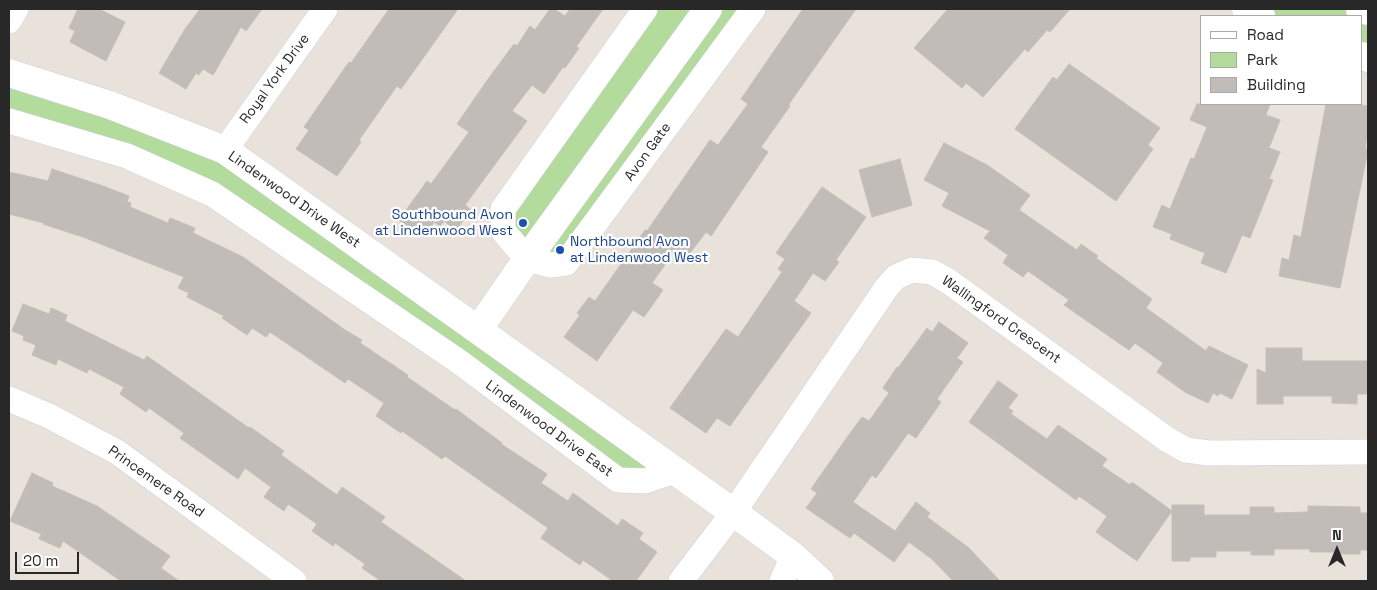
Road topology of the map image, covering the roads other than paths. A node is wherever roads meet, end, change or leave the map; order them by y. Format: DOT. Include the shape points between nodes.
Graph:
graph roads {
  1 [pos="16,9"];
  2 [pos="325,9"];
  3 [pos="645,9"];
  4 [pos="708,9"];
  5 [pos="753,9"];
  6 [pos="1246,9"];
  7 [pos="1360,9"];
  8 [pos="1368,11"];
  9 [pos="1258,15"];
  10 [pos="9,21"];
  11 [pos="9,73"];
  12 [pos="9,121"];
  13 [pos="224,150"];
  14 [pos="526,259"];
  15 [pos="478,330"];
  16 [pos="9,399"];
  17 [pos="1368,452"];
  18 [pos="675,471"];
  19 [pos="733,513"];
  20 [pos="792,556"];
  21 [pos="294,581"];
  22 [pos="681,581"];
  23 [pos="782,581"];
  24 [pos="820,581"];
  1 -- 10 [label="street"];
  2 -- 13 [label="street, Royal York Drive"];
  3 -- 14 [label="street" via="503,209 503,231"];
  4 -- 14 [label="street"];
  5 -- 14 [label="street, Avon Gate" via="566,263 551,265"];
  6 -- 9 [label="street"];
  7 -- 8 [label="street"];
  11 -- 13 [label="street, Lindenwood Drive West" via="110,105"];
  12 -- 18 [label="street, Lindenwood Drive East" via="127,156 212,194 458,362 618,480 646,481"];
  13 -- 15 [label="street, Lindenwood Drive West"];
  14 -- 15 [label="street"];
  15 -- 18 [label="street"];
  16 -- 21 [label="street, Princemere Road" via="117,452"];
  17 -- 19 [label="street, Wallingford Crescent" via="1186,450 948,281 932,272 912,270 896,277 887,287"];
  18 -- 19 [label="street"];
  19 -- 20 [label="street"];
  19 -- 22 [label="street"];
  20 -- 23 [label="street"];
  20 -- 24 [label="street"];
}
